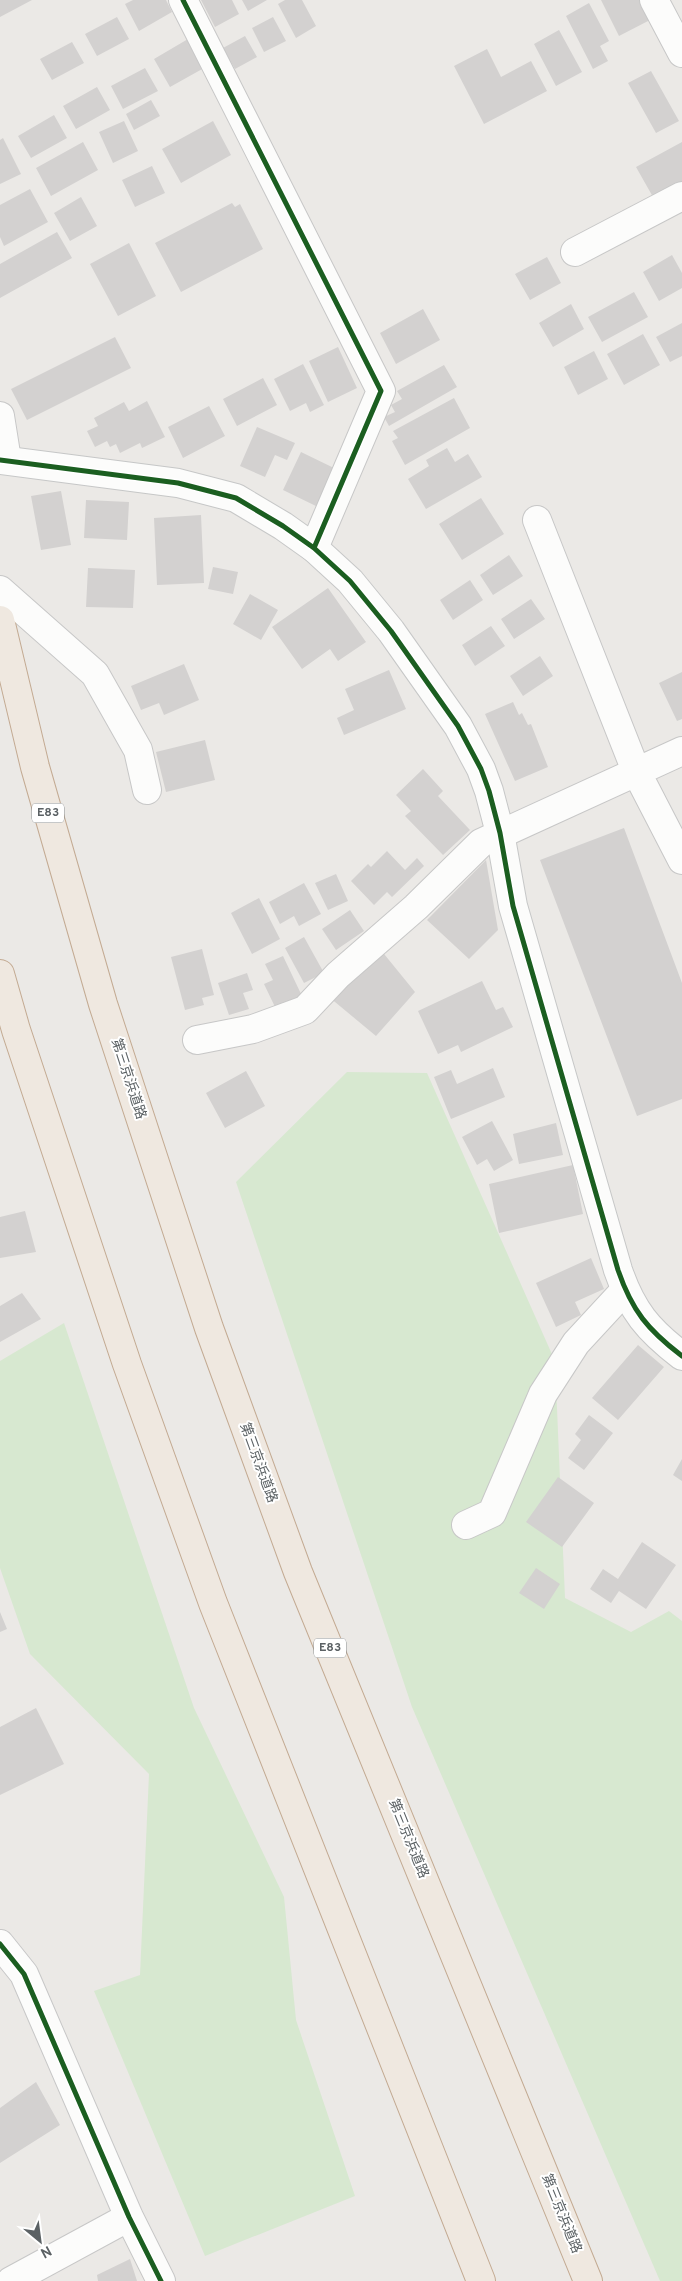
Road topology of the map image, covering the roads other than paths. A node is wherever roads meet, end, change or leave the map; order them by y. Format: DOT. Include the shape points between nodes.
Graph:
graph roads {
  1 [pos="183,0"];
  2 [pos="654,0"];
  3 [pos="682,52"];
  4 [pos="682,196"];
  5 [pos="575,252"];
  6 [pos="0,416"];
  7 [pos="4,460"];
  8 [pos="537,520"];
  9 [pos="314,548"];
  10 [pos="0,590"];
  11 [pos="0,620"];
  12 [pos="682,751"];
  13 [pos="636,771"];
  14 [pos="147,790"];
  15 [pos="500,833"];
  16 [pos="682,860"];
  17 [pos="0,974"];
  18 [pos="197,1040"];
  19 [pos="625,1290"];
  20 [pos="682,1356"];
  21 [pos="466,1525"];
  22 [pos="0,1944"];
  23 [pos="129,2217"];
  24 [pos="11,2281"];
  25 [pos="161,2281"];
  26 [pos="481,2281"];
  27 [pos="588,2281"];
  1 -- 9 [label="street" via="381,391"];
  2 -- 3 [label="street"];
  4 -- 5 [label="street"];
  6 -- 7 [label="street"];
  7 -- 9 [label="street" via="178,483 236,498"];
  8 -- 13 [label="street"];
  9 -- 15 [label="street" via="350,581 391,631 458,726 490,791"];
  10 -- 14 [label="street" via="95,674 138,750"];
  11 -- 27 [label="highway, 第三京浜道路 / E83" via="35,767 103,1004 209,1328 298,1572"];
  12 -- 13 [label="street"];
  13 -- 15 [label="street"];
  13 -- 16 [label="street"];
  15 -- 18 [label="street" via="481,843 416,907 338,975 306,1010 253,1029"];
  15 -- 19 [label="street" via="513,906"];
  17 -- 26 [label="highway" via="127,1364 213,1603"];
  19 -- 20 [label="street" via="655,1335"];
  19 -- 21 [label="street" via="576,1344 543,1394 492,1513"];
  22 -- 23 [label="street" via="24,1974"];
  23 -- 24 [label="street"];
  23 -- 25 [label="street"];
}
